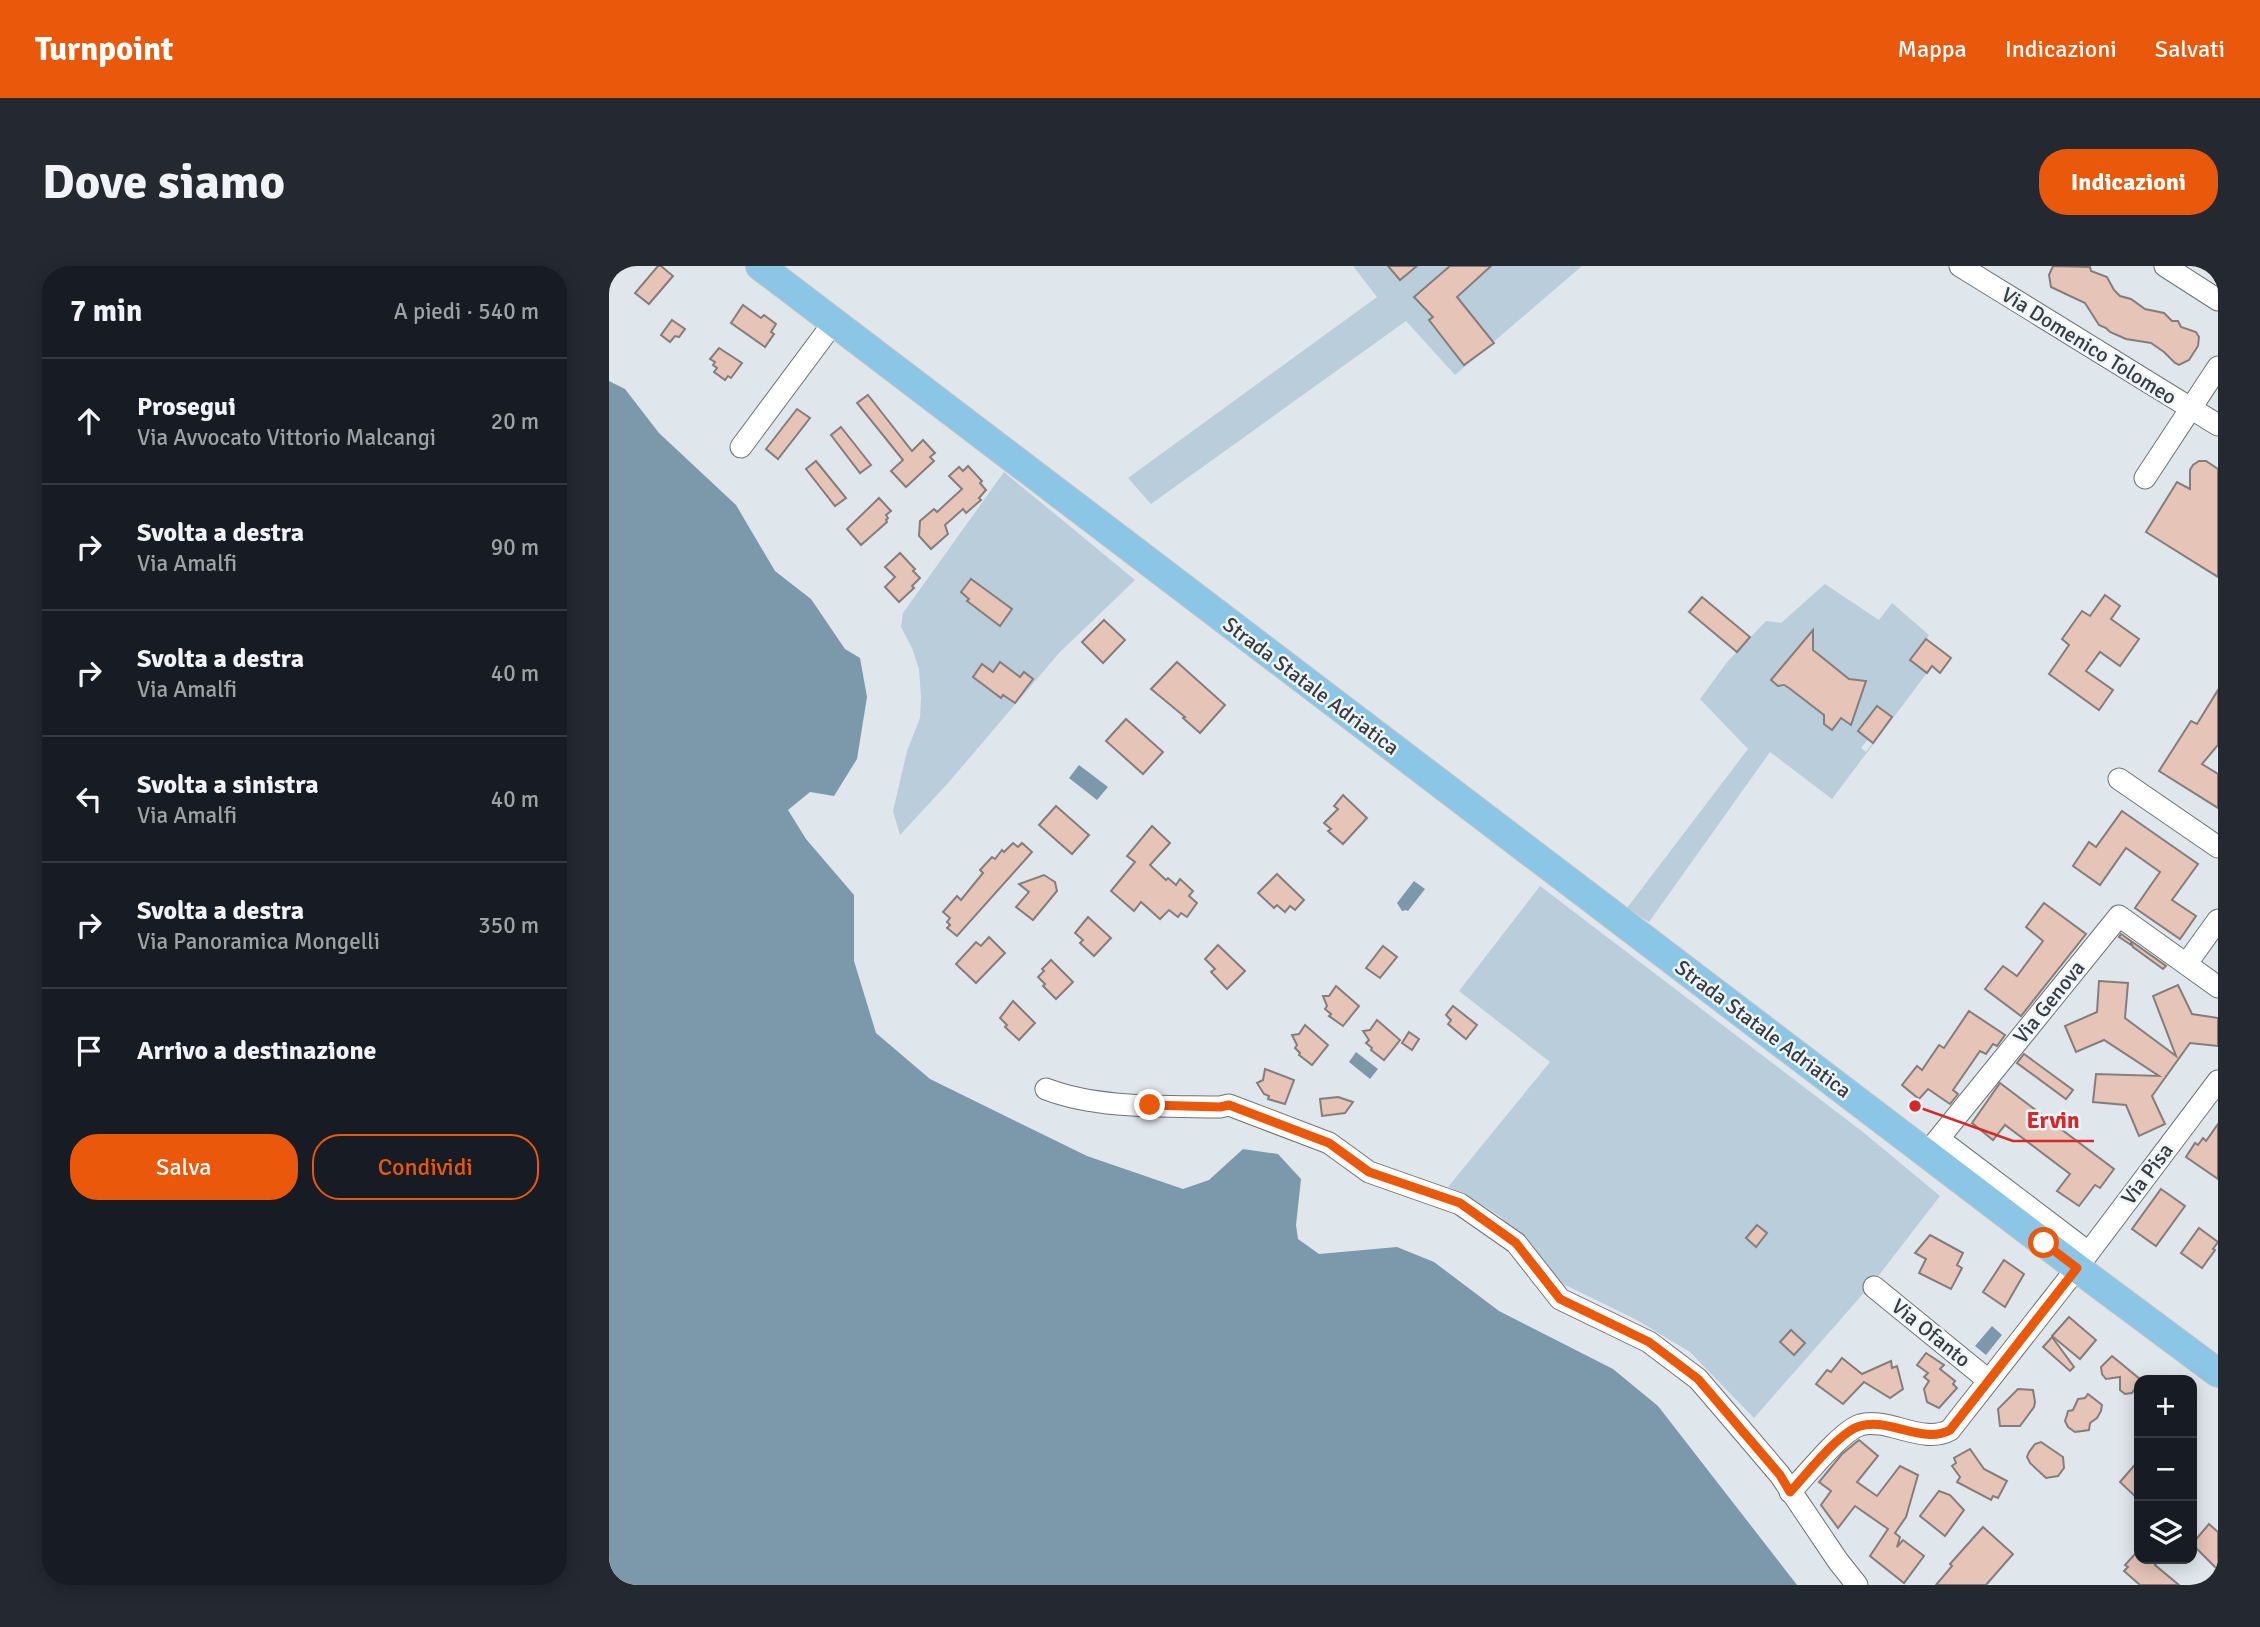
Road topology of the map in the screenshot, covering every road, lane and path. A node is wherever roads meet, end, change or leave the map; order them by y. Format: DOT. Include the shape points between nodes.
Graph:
graph roads {
  1 [pos="760,266"];
  2 [pos="1960,266"];
  3 [pos="2165,266"];
  4 [pos="2218,300"];
  5 [pos="834,322"];
  6 [pos="2218,367"];
  7 [pos="2191,409"];
  8 [pos="2218,425"];
  9 [pos="741,447"];
  10 [pos="2145,478"];
  11 [pos="2119,779"];
  12 [pos="2218,847"];
  13 [pos="2218,920"];
  14 [pos="2187,963"];
  15 [pos="2218,988"];
  16 [pos="2218,1081"];
  17 [pos="1046,1089"];
  18 [pos="1933,1146"];
  19 [pos="2077,1260"];
  20 [pos="1874,1287"];
  21 [pos="2216,1368"];
  22 [pos="1988,1380"];
  23 [pos="1785,1484"];
  24 [pos="1857,1585"];
  1 -- 5 [label="main road, Strada Statale Adriatica"];
  2 -- 7 [label="street, Via Domenico Tolomeo"];
  3 -- 4 [label="street"];
  5 -- 9 [label="street"];
  5 -- 18 [label="main road, Strada Statale Adriatica" via="1863,1105"];
  6 -- 7 [label="street"];
  7 -- 8 [label="street, Via Domenico Tolomeo"];
  7 -- 10 [label="street"];
  11 -- 12 [label="street"];
  13 -- 14 [label="street"];
  14 -- 15 [label="street"];
  14 -- 18 [label="street, Via Genova" via="2119,916"];
  16 -- 19 [label="street, Via Pisa"];
  17 -- 23 [label="street" via="1069,1098 1229,1105 1329,1143 1369,1172 1460,1203 1516,1243 1560,1299 1649,1342 1698,1379"];
  18 -- 19 [label="main road, Strada Statale Adriatica"];
  19 -- 21 [label="main road, Strada Statale Adriatica"];
  19 -- 22 [label="street, Via Pisa"];
  20 -- 22 [label="street, Via Ofanto"];
  22 -- 23 [label="street, Via Pisa" via="1945,1433 1869,1424 1853,1429"];
  23 -- 24 [label="street"];
}
